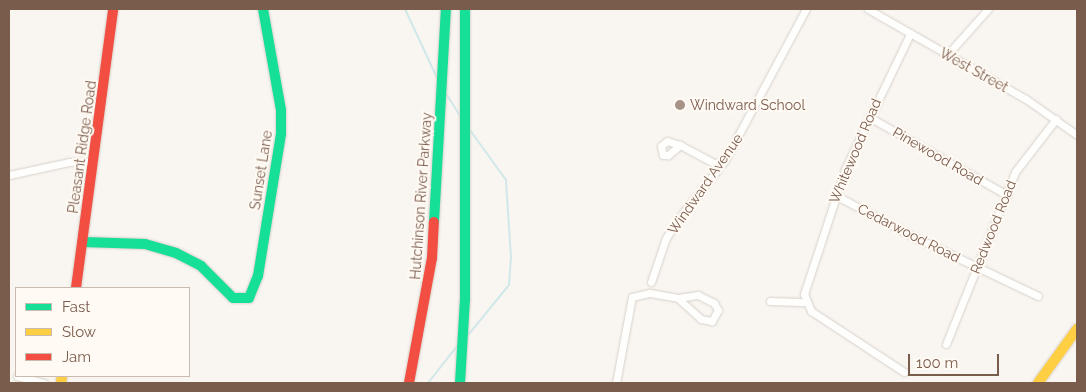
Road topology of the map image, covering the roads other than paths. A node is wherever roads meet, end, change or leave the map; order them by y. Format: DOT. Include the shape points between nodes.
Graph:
graph roads {
  1 [pos="113,9"];
  2 [pos="263,9"];
  3 [pos="446,9"];
  4 [pos="465,9"];
  5 [pos="806,9"];
  6 [pos="868,9"];
  7 [pos="988,9"];
  8 [pos="910,34"];
  9 [pos="947,55"];
  10 [pos="868,117"];
  11 [pos="1056,119"];
  12 [pos="1077,135"];
  13 [pos="680,145"];
  14 [pos="94,161"];
  15 [pos="722,162"];
  16 [pos="9,175"];
  17 [pos="835,195"];
  18 [pos="1007,195"];
  19 [pos="83,242"];
  20 [pos="977,268"];
  21 [pos="651,282"];
  22 [pos="76,287"];
  23 [pos="1038,296"];
  24 [pos="678,298"];
  25 [pos="770,301"];
  26 [pos="806,302"];
  27 [pos="1077,329"];
  28 [pos="946,344"];
  29 [pos="904,372"];
  30 [pos="21,377"];
  31 [pos="44,383"];
  32 [pos="409,383"];
  33 [pos="460,383"];
  34 [pos="616,383"];
  35 [pos="1038,383"];
  1 -- 14 [label="main road, Pleasant Ridge Road"];
  2 -- 19 [label="main road, Sunset Lane" via="281,110 282,134 255,290 243,300 224,292 192,260 145,244"];
  3 -- 32 [label="main road, Hutchinson River Parkway" via="432,258"];
  4 -- 33 [label="main road" via="464,322"];
  5 -- 15 [label="street, Windward Avenue" via="742,131"];
  6 -- 8 [label="street, West Street"];
  7 -- 9 [label="street"];
  8 -- 9 [label="street, West Street"];
  8 -- 10 [label="street, Whitewood Road"];
  9 -- 11 [label="street, West Street"];
  10 -- 17 [label="street, Whitewood Road"];
  10 -- 18 [label="street, Pinewood Road"];
  11 -- 12 [label="street, West Street"];
  11 -- 18 [label="street, Redwood Road" via="1015,172"];
  13 -- 15 [label="street" via="714,163"];
  14 -- 16 [label="street" via="69,162"];
  14 -- 19 [label="main road, Pleasant Ridge Road"];
  15 -- 21 [label="street, Windward Avenue" via="666,238"];
  17 -- 20 [label="street, Cedarwood Road"];
  17 -- 26 [label="street, Whitewood Road" via="804,294"];
  18 -- 20 [label="street, Redwood Road"];
  19 -- 22 [label="main road, Pleasant Ridge Road"];
  20 -- 23 [label="street, Cedarwood Road"];
  20 -- 28 [label="street, Redwood Road"];
  24 -- 24 [label="street" via="705,297 718,310 717,317 707,322"];
  24 -- 34 [label="street" via="638,293 630,301"];
  25 -- 26 [label="street"];
  26 -- 29 [label="street" via="811,311"];
  27 -- 35 [label="main road"];
  30 -- 31 [label="street"];
}
